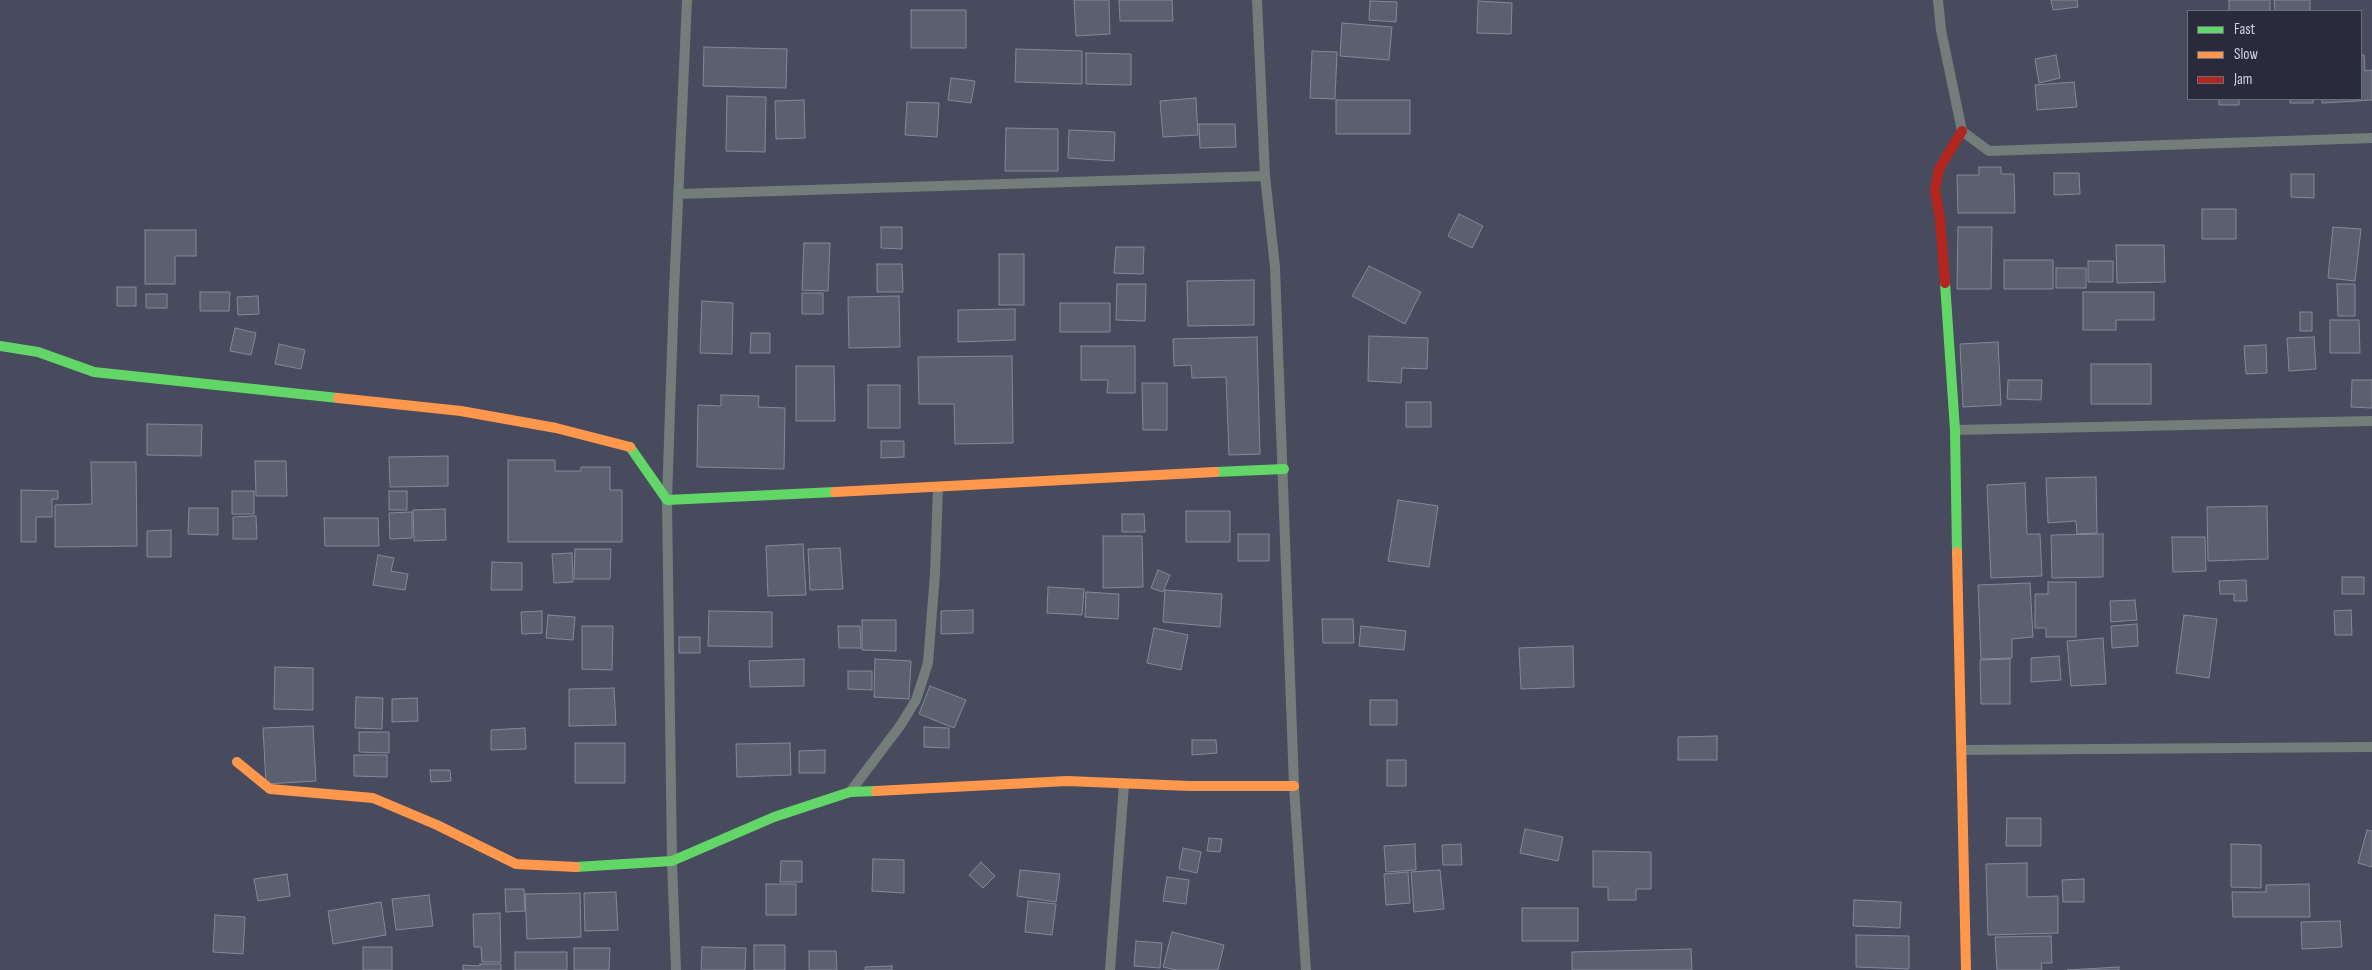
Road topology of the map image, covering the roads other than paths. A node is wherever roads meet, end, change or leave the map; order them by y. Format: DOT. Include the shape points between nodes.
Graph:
graph roads {
  1 [pos="687,0"];
  2 [pos="1257,0"];
  3 [pos="1938,0"];
  4 [pos="1962,132"];
  5 [pos="2372,138"];
  6 [pos="1265,176"];
  7 [pos="678,194"];
  8 [pos="0,346"];
  9 [pos="2372,421"];
  10 [pos="1955,430"];
  11 [pos="1284,469"];
  12 [pos="938,487"];
  13 [pos="667,500"];
  14 [pos="2372,747"];
  15 [pos="1963,750"];
  16 [pos="237,762"];
  17 [pos="1124,784"];
  18 [pos="1294,786"];
  19 [pos="850,792"];
  20 [pos="672,861"];
  21 [pos="676,970"];
  22 [pos="1110,970"];
  23 [pos="1306,970"];
  24 [pos="1966,970"];
  1 -- 7 [label="street"];
  2 -- 6 [label="street"];
  3 -- 4 [label="street"];
  4 -- 5 [label="street" via="1989,151"];
  4 -- 10 [label="street" via="1939,169 1935,190 1940,219"];
  6 -- 7 [label="street"];
  6 -- 11 [label="street" via="1275,267"];
  7 -- 13 [label="street"];
  8 -- 13 [label="street" via="38,352 94,372 461,411 556,428 629,445"];
  9 -- 10 [label="street"];
  10 -- 15 [label="street"];
  11 -- 12 [label="street"];
  11 -- 18 [label="street"];
  12 -- 13 [label="street"];
  12 -- 19 [label="street" via="928,663 916,700"];
  13 -- 20 [label="street"];
  14 -- 15 [label="street"];
  15 -- 24 [label="street"];
  16 -- 20 [label="street" via="270,789 373,798 516,864 568,868"];
  17 -- 18 [label="street"];
  17 -- 19 [label="street" via="1068,781"];
  17 -- 22 [label="street"];
  18 -- 23 [label="street"];
  19 -- 20 [label="street" via="774,817"];
  20 -- 21 [label="street"];
}
